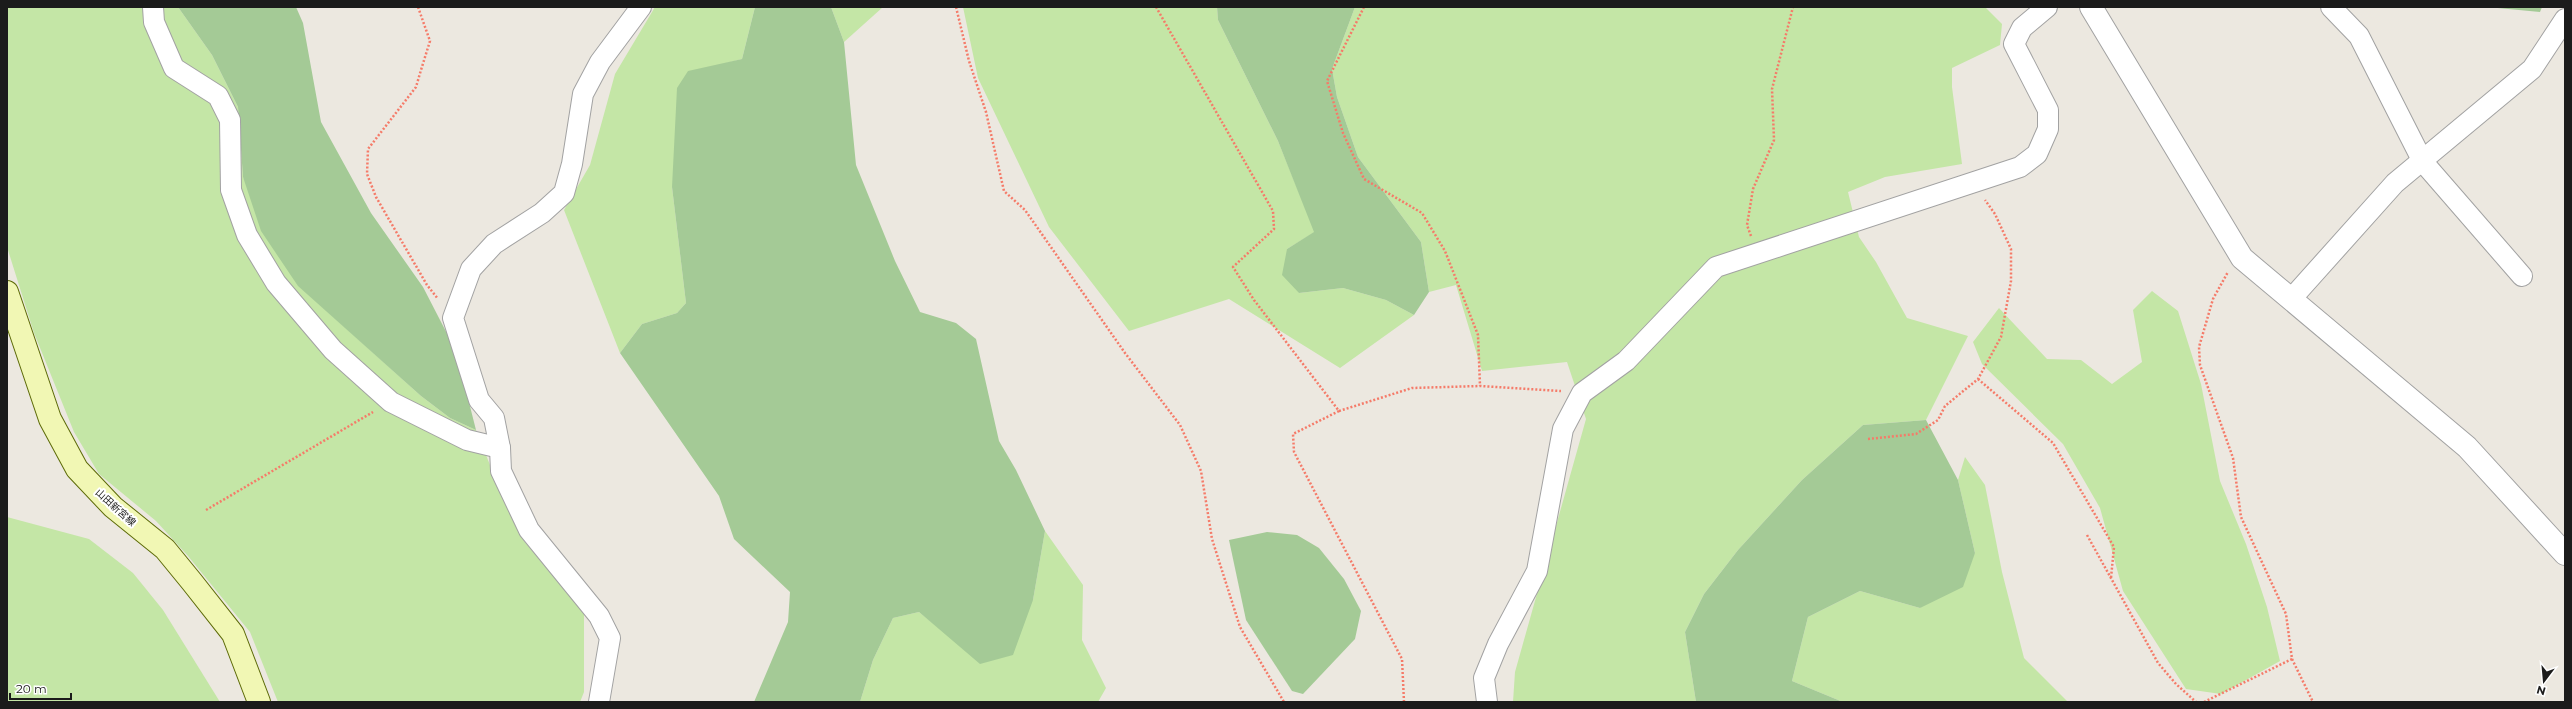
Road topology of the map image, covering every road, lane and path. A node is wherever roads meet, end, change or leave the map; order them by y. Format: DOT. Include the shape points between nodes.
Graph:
graph roads {
  1 [pos="153,7"];
  2 [pos="418,7"];
  3 [pos="641,7"];
  4 [pos="956,7"];
  5 [pos="1156,7"];
  6 [pos="1364,7"];
  7 [pos="1793,7"];
  8 [pos="2047,7"];
  9 [pos="2091,7"];
  10 [pos="2331,7"];
  11 [pos="2565,19"];
  12 [pos="2423,162"];
  13 [pos="1971,182"];
  14 [pos="1757,253"];
  15 [pos="2242,258"];
  16 [pos="2522,276"];
  17 [pos="7,292"];
  18 [pos="2292,298"];
  19 [pos="453,318"];
  20 [pos="1978,379"];
  21 [pos="1480,386"];
  22 [pos="1582,393"];
  23 [pos="390,402"];
  24 [pos="1339,411"];
  25 [pos="1868,439"];
  26 [pos="500,448"];
  27 [pos="206,510"];
  28 [pos="2087,535"];
  29 [pos="2565,554"];
  30 [pos="2111,578"];
  31 [pos="2292,659"];
  32 [pos="259,702"];
  33 [pos="599,702"];
  34 [pos="1284,702"];
  35 [pos="1404,702"];
  36 [pos="1486,702"];
  37 [pos="2196,702"];
  38 [pos="2204,702"];
  39 [pos="2313,702"];
  1 -- 23 [label="street" via="154,22 174,68 218,96 230,120 231,190 247,235 276,283 333,350"];
  2 -- 19 [label="path" via="430,41 422,70 416,87 368,149 367,174 376,197 427,285"];
  3 -- 19 [label="street" via="600,62 583,94 572,164 564,193 542,213 494,244 471,269"];
  4 -- 34 [label="path" via="969,61 986,112 1004,191 1025,210 1180,425 1201,471 1212,539 1240,627"];
  5 -- 24 [label="path" via="1273,211 1274,229 1233,266 1254,300"];
  6 -- 21 [label="path" via="1327,81 1343,133 1364,179 1422,213 1445,251 1478,335"];
  7 -- 14 [label="path" via="1772,89 1774,140 1753,189 1747,225"];
  8 -- 13 [label="street" via="2022,28 2014,44 2048,110 2048,130 2037,154 2020,167"];
  9 -- 15 [label="street"];
  10 -- 12 [label="street" via="2359,36"];
  11 -- 12 [label="street" via="2532,69"];
  12 -- 16 [label="street"];
  12 -- 18 [label="street" via="2395,183"];
  13 -- 14 [label="street"];
  13 -- 20 [label="path" via="1995,214 2011,249 2011,281 2001,337"];
  14 -- 22 [label="street" via="1716,267 1626,361"];
  15 -- 18 [label="street"];
  15 -- 31 [label="path" via="2232,265 2213,299 2199,347 2200,365 2233,458 2241,517 2286,614"];
  17 -- 32 [label="main road, 山田新宮線" via="50,419 77,469 113,507 165,549 233,634"];
  18 -- 29 [label="street" via="2467,447"];
  19 -- 26 [label="street" via="479,400 494,418"];
  20 -- 25 [label="path" via="1945,406 1938,420 1916,434"];
  20 -- 30 [label="path" via="2053,443 2114,547"];
  21 -- 22 [label="path"];
  21 -- 24 [label="path" via="1412,388"];
  22 -- 36 [label="street" via="1564,429 1538,571 1498,644 1484,678"];
  23 -- 26 [label="street" via="467,440"];
  23 -- 27 [label="path"];
  24 -- 35 [label="path" via="1293,434 1294,452 1402,659"];
  26 -- 33 [label="street" via="501,470 529,530 599,616 610,638"];
  28 -- 30 [label="path"];
  30 -- 37 [label="path" via="2158,663"];
  31 -- 38 [label="path"];
  31 -- 39 [label="path"];
}
